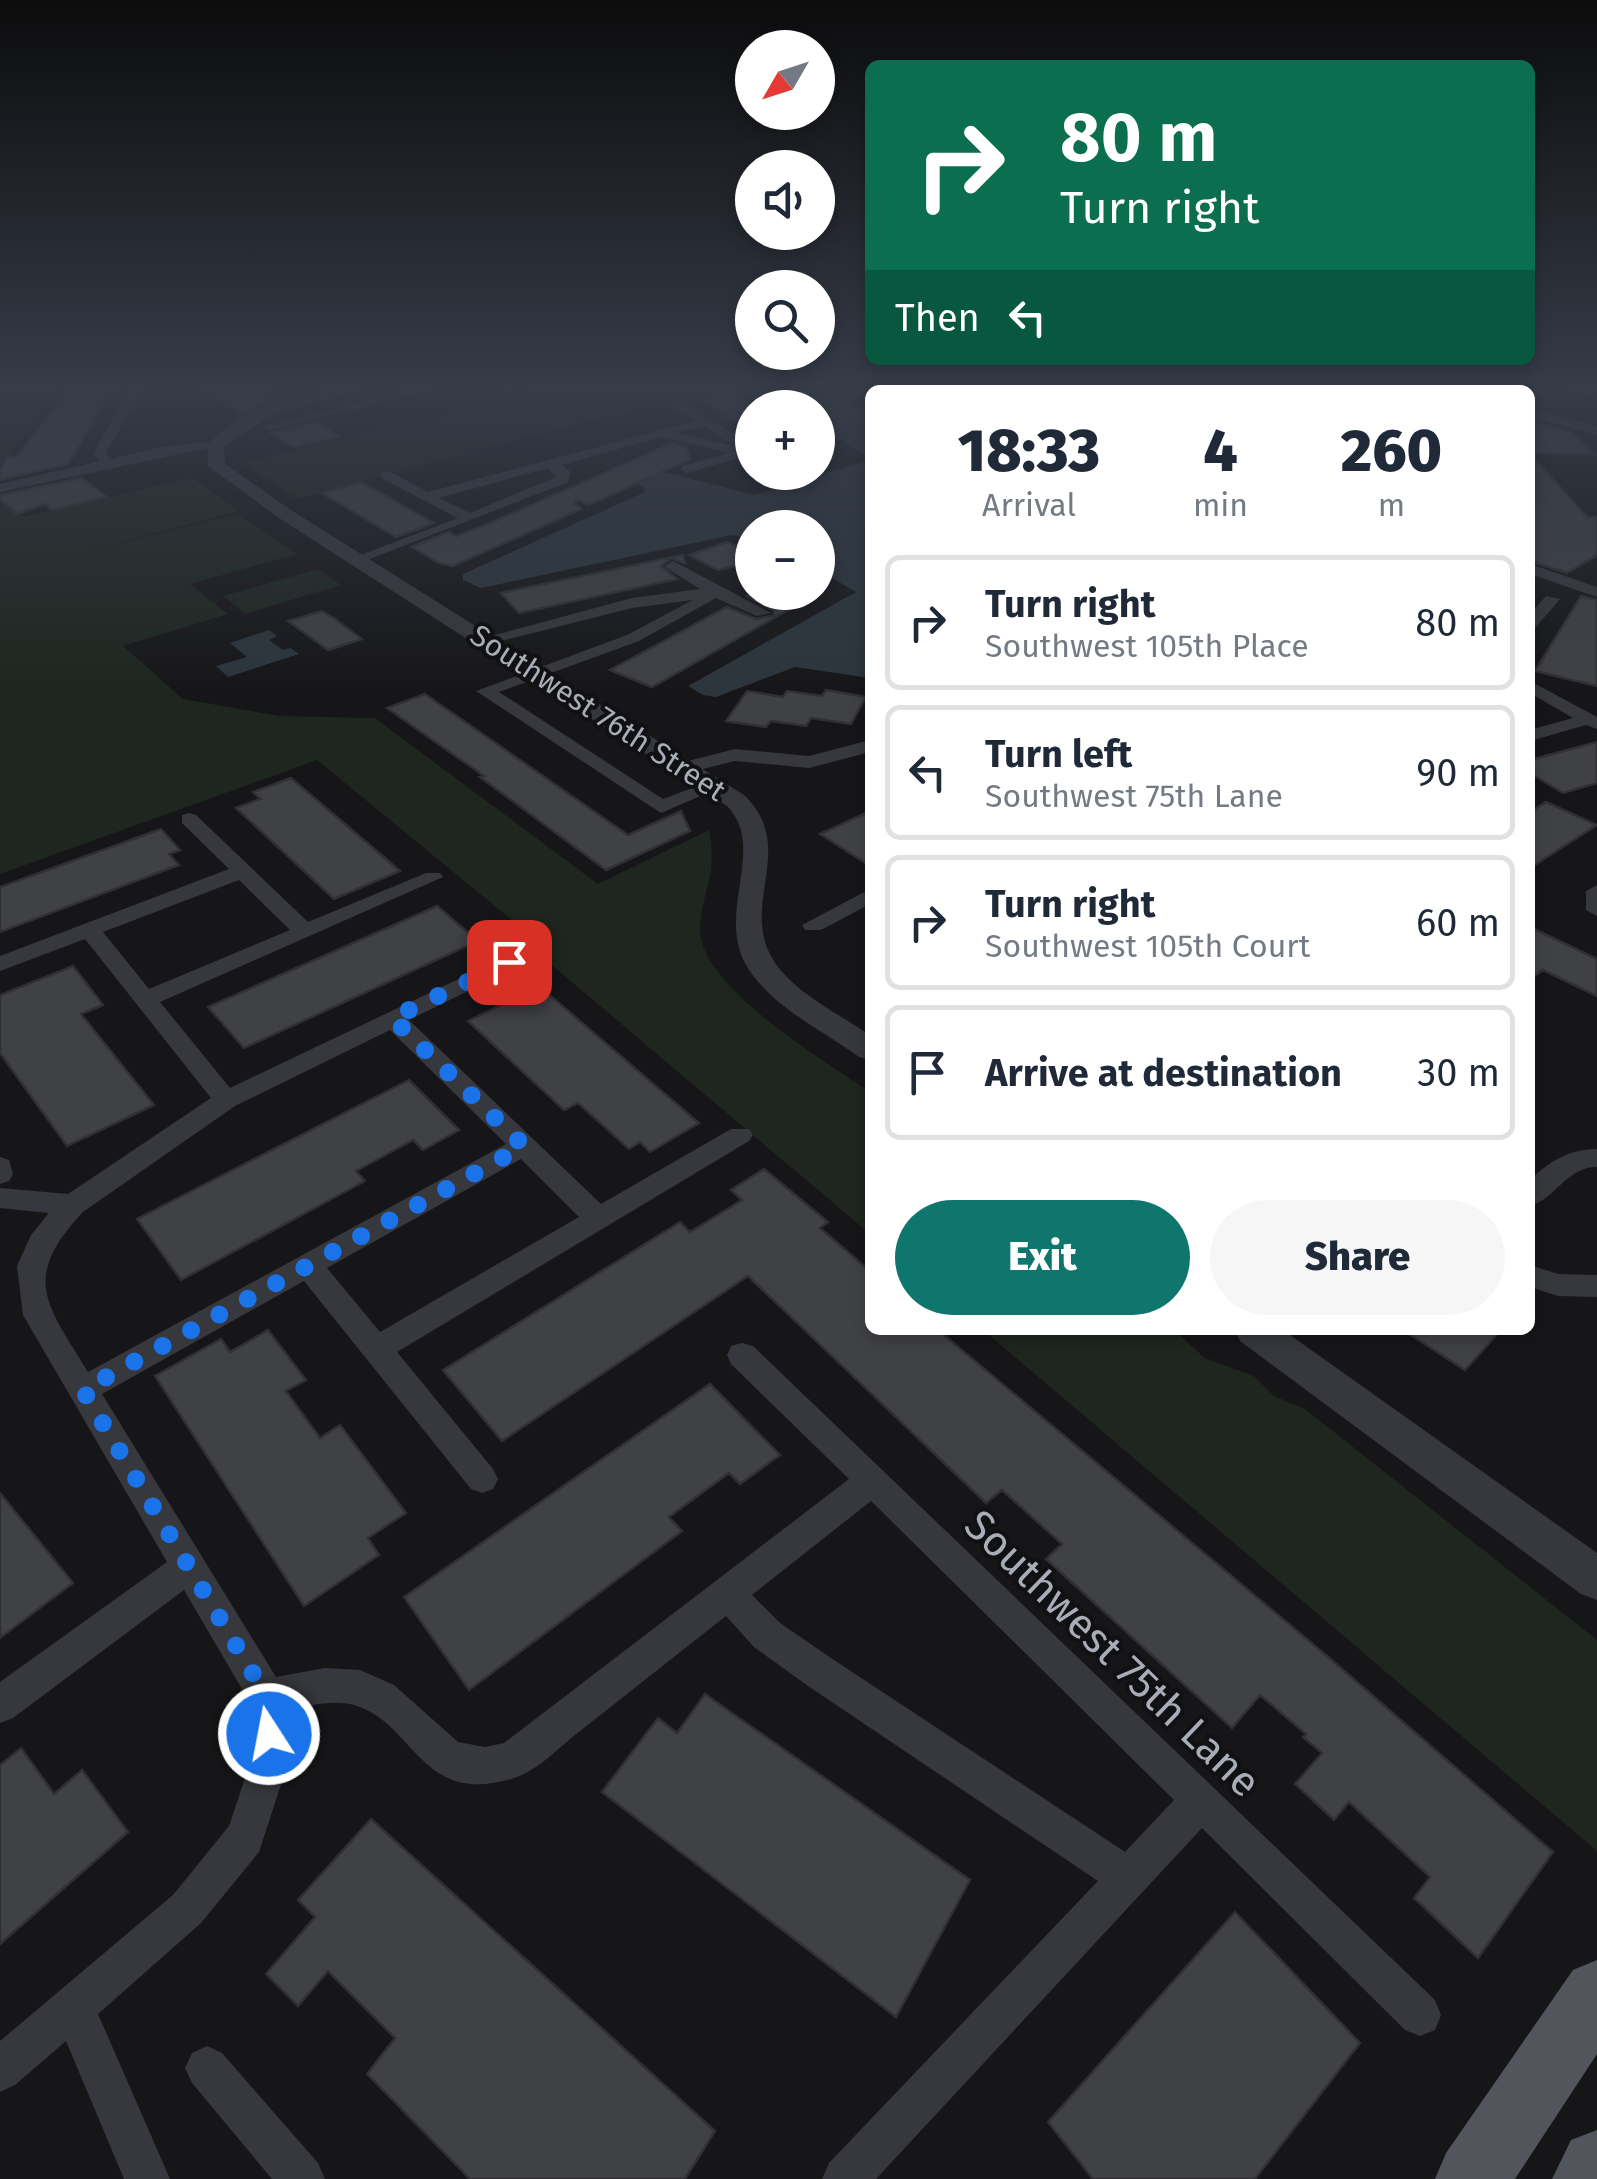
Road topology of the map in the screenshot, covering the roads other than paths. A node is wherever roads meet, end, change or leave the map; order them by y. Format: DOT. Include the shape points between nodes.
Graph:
graph roads {
  1 [pos="248,490"];
  2 [pos="413,490"];
  3 [pos="453,490"];
  4 [pos="537,490"];
  5 [pos="426,497"];
  6 [pos="470,518"];
  7 [pos="356,560"];
  8 [pos="673,566"];
  9 [pos="1535,572"];
  10 [pos="715,592"];
  11 [pos="1597,592"];
  12 [pos="1552,600"];
  13 [pos="763,613"];
  14 [pos="1535,619"];
  15 [pos="485,640"];
  16 [pos="538,673"];
  17 [pos="1535,689"];
  18 [pos="1592,721"];
  19 [pos="1535,735"];
  20 [pos="865,747"];
  21 [pos="688,767"];
  22 [pos="716,786"];
  23 [pos="189,820"];
  24 [pos="243,871"];
  25 [pos="433,877"];
  26 [pos="1597,892"];
  27 [pos="865,898"];
  28 [pos="1597,910"];
  29 [pos="812,925"];
  30 [pos="89,930"];
  31 [pos="304,932"];
  32 [pos="509,962"];
  33 [pos="0,964"];
  34 [pos="145,1000"];
  35 [pos="392,1018"];
  36 [pos="865,1046"];
  37 [pos="226,1100"];
  38 [pos="740,1135"];
  39 [pos="524,1146"];
  40 [pos="1597,1158"];
  41 [pos="1535,1191"];
  42 [pos="0,1198"];
  43 [pos="72,1205"];
  44 [pos="598,1218"];
  45 [pos="308,1265"];
  46 [pos="1535,1278"];
  47 [pos="1597,1286"];
  48 [pos="1261,1335"];
  49 [pos="377,1349"];
  50 [pos="742,1355"];
  51 [pos="83,1390"];
  52 [pos="482,1480"];
  53 [pos="872,1481"];
  54 [pos="191,1566"];
  55 [pos="1597,1579"];
  56 [pos="729,1595"];
  57 [pos="267,1697"];
  58 [pos="0,1705"];
  59 [pos="1200,1801"];
  60 [pos="1126,1876"];
  61 [pos="1597,1994"];
  62 [pos="74,2008"];
  63 [pos="1420,2016"];
  64 [pos="207,2068"];
  65 [pos="0,2070"];
  66 [pos="1597,2166"];
  67 [pos="147,2179"];
  68 [pos="301,2179"];
  69 [pos="846,2179"];
  70 [pos="1472,2179"];
  71 [pos="1589,2179"];
  1 -- 7 [label="street, Southwest 76th Street"];
  2 -- 5 [label="street"];
  3 -- 5 [label="street"];
  4 -- 6 [label="street"];
  5 -- 6 [label="street"];
  6 -- 7 [label="street"];
  7 -- 15 [label="street, Southwest 76th Street"];
  8 -- 10 [label="street"];
  9 -- 11 [label="street"];
  10 -- 13 [label="street"];
  10 -- 15 [label="street" via="632,603"];
  10 -- 16 [label="street" via="621,644"];
  12 -- 14 [label="street"];
  15 -- 16 [label="street, Southwest 76th Street"];
  16 -- 21 [label="street, Southwest 76th Street"];
  16 -- 22 [label="street" via="485,690 662,807"];
  17 -- 18 [label="street"];
  18 -- 19 [label="street"];
  20 -- 21 [label="street" via="810,762 735,754"];
  21 -- 22 [label="street, Southwest 76th Street"];
  22 -- 36 [label="street, Southwest 76th Street" via="747,812 758,837 746,914 760,964"];
  23 -- 24 [label="street"];
  24 -- 30 [label="street"];
  24 -- 31 [label="street"];
  25 -- 31 [label="street"];
  26 -- 28 [label="street"];
  27 -- 29 [label="street"];
  30 -- 33 [label="street"];
  30 -- 34 [label="street"];
  31 -- 34 [label="street"];
  32 -- 35 [label="street"];
  34 -- 37 [label="street"];
  35 -- 37 [label="street"];
  35 -- 39 [label="street"];
  37 -- 43 [label="street"];
  38 -- 44 [label="street"];
  39 -- 44 [label="street"];
  39 -- 45 [label="street"];
  40 -- 41 [label="street" via="1564,1164"];
  42 -- 43 [label="street"];
  43 -- 51 [label="street" via="38,1242 29,1284 38,1315"];
  44 -- 49 [label="street"];
  45 -- 49 [label="street"];
  45 -- 51 [label="street"];
  46 -- 47 [label="street"];
  48 -- 55 [label="street"];
  49 -- 52 [label="street"];
  50 -- 53 [label="street, Southwest 75th Lane"];
  51 -- 54 [label="street"];
  53 -- 56 [label="street"];
  53 -- 59 [label="street, Southwest 75th Lane"];
  54 -- 57 [label="street"];
  54 -- 58 [label="street"];
  56 -- 57 [label="street" via="532,1748 495,1766 472,1767 439,1754 362,1688 318,1687"];
  56 -- 60 [label="street" via="760,1628 821,1673"];
  57 -- 62 [label="street" via="267,1769 245,1838 187,1909"];
  59 -- 60 [label="street"];
  59 -- 63 [label="street, Southwest 75th Lane"];
  60 -- 69 [label="street"];
  61 -- 70 [label="main road"];
  62 -- 65 [label="street"];
  62 -- 67 [label="street"];
  64 -- 68 [label="street"];
  66 -- 71 [label="main road"];
}
